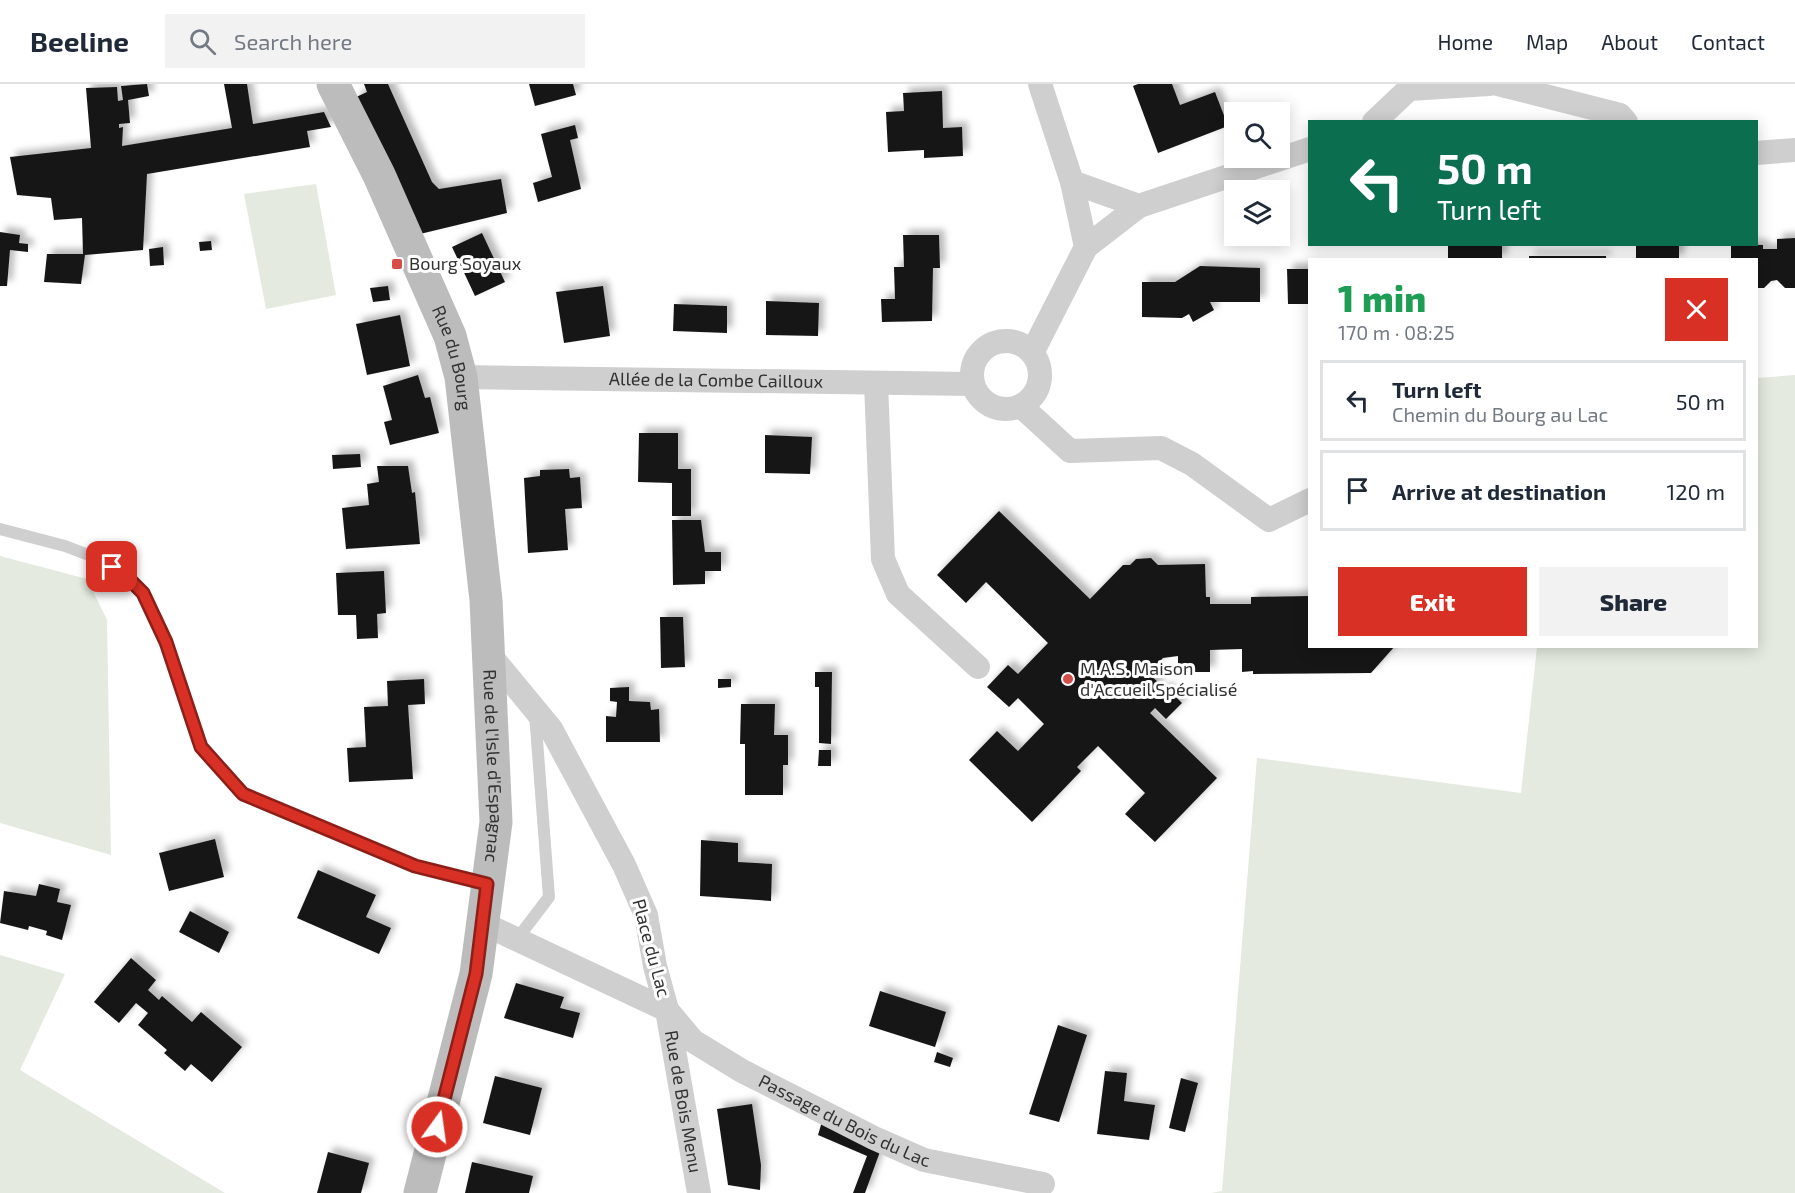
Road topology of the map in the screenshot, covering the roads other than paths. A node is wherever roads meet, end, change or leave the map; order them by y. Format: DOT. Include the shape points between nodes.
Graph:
graph roads {
  1 [pos="333,84"];
  2 [pos="1040,84"];
  3 [pos="1489,84"];
  4 [pos="1498,84"];
  5 [pos="1376,120"];
  6 [pos="1624,120"];
  7 [pos="1308,150"];
  8 [pos="1795,150"];
  9 [pos="1758,153"];
  10 [pos="1072,182"];
  11 [pos="1139,206"];
  12 [pos="1086,247"];
  13 [pos="1032,352"];
  14 [pos="461,377"];
  15 [pos="876,383"];
  16 [pos="972,384"];
  17 [pos="1021,406"];
  18 [pos="1308,501"];
  19 [pos="0,529"];
  20 [pos="490,655"];
  21 [pos="978,667"];
  22 [pos="535,710"];
  23 [pos="487,884"];
  24 [pos="484,924"];
  25 [pos="518,939"];
  26 [pos="667,1010"];
  27 [pos="1043,1184"];
  28 [pos="420,1193"];
  29 [pos="699,1193"];
  1 -- 14 [label="street, Rue du Bourg" via="426,279 450,336"];
  2 -- 10 [label="street"];
  3 -- 5 [label="street" via="1409,89"];
  4 -- 6 [label="street"];
  7 -- 11 [label="street"];
  8 -- 9 [label="street"];
  10 -- 11 [label="street"];
  10 -- 12 [label="street"];
  11 -- 12 [label="street"];
  12 -- 13 [label="street"];
  13 -- 16 [label="street" via="1012,341 990,344 974,361"];
  13 -- 17 [label="street" via="1038,361 1040,382 1036,392"];
  14 -- 15 [label="street, Allée de la Combe Cailloux"];
  14 -- 20 [label="street, Rue du Bourg"];
  15 -- 16 [label="street, Allée de la Combe Cailloux"];
  15 -- 21 [label="street" via="883,559 898,594"];
  16 -- 17 [label="street" via="991,406"];
  17 -- 18 [label="street" via="1070,451 1161,448 1192,464 1269,520"];
  19 -- 23 [label="lane" via="99,559 124,574 143,593 166,642 201,747 243,794 415,866"];
  20 -- 22 [label="street, Place du Lac"];
  20 -- 23 [label="street, Rue de l'Isle d'Espagnac" via="496,822"];
  22 -- 25 [label="lane" via="549,897"];
  22 -- 26 [label="street, Place du Lac" via="551,729 624,865 646,915"];
  23 -- 24 [label="street, Rue de l'Isle d'Espagnac"];
  24 -- 25 [label="street, Place du Lac"];
  24 -- 28 [label="street, Rue de l'Isle d'Espagnac" via="476,974"];
  25 -- 26 [label="street, Place du Lac"];
  26 -- 27 [label="street, Passage du Bois du Lac" via="693,1041 742,1071 874,1138 924,1160"];
  26 -- 29 [label="street, Rue de Bois Menu"];
}
